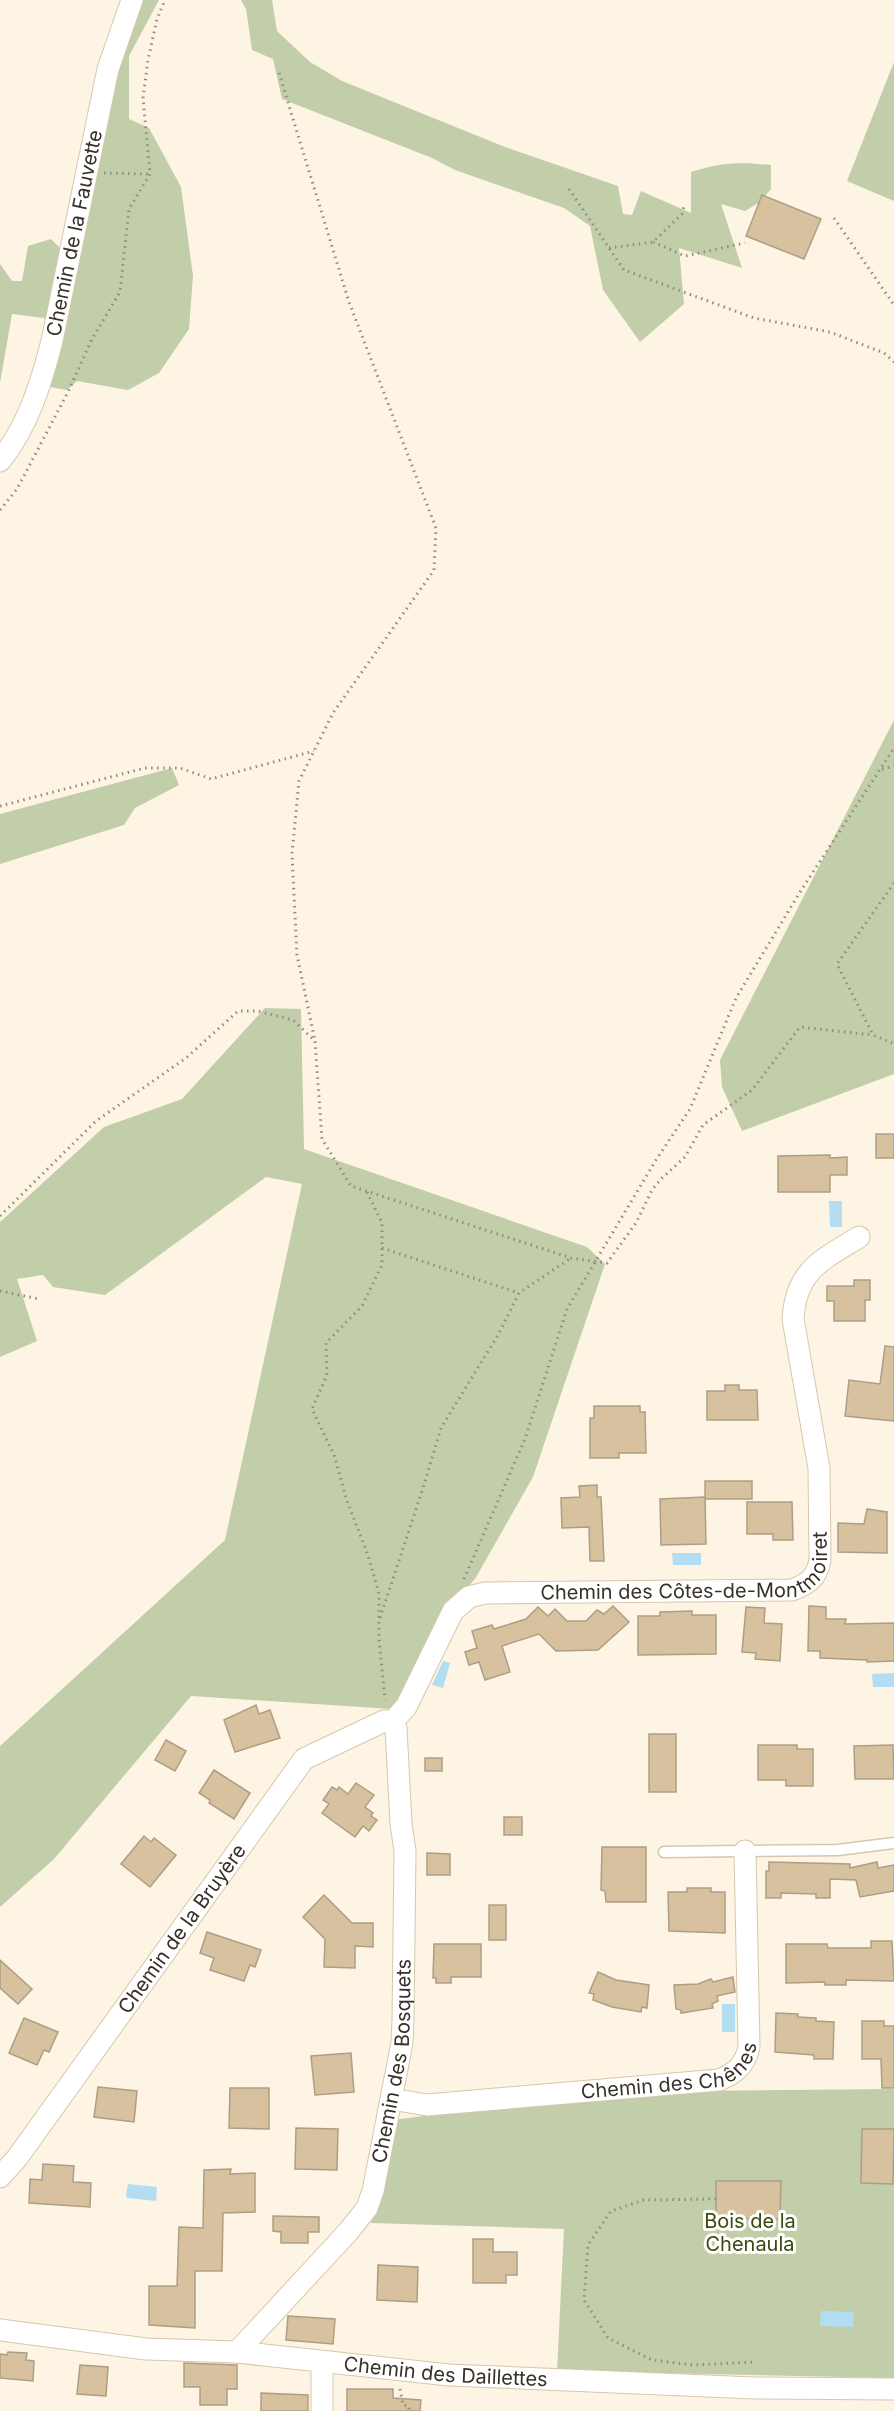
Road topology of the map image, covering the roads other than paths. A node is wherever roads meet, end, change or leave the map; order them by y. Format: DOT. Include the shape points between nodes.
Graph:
graph roads {
  1 [pos="132,0"];
  2 [pos="0,461"];
  3 [pos="859,1237"];
  4 [pos="393,1721"];
  5 [pos="894,1843"];
  6 [pos="745,1851"];
  7 [pos="664,1852"];
  8 [pos="391,2099"];
  9 [pos="0,2176"];
  10 [pos="0,2330"];
  11 [pos="237,2352"];
  12 [pos="322,2362"];
  13 [pos="894,2389"];
  14 [pos="322,2411"];
  1 -- 2 [label="street, Chemin de la Fauvette" via="108,69 43,378 22,429"];
  3 -- 4 [label="street, Chemin des Côtes-de-Montmoiret" via="818,1263 802,1281 794,1306 819,1468 820,1560 812,1580 792,1590 485,1593 469,1597 453,1611 406,1707"];
  4 -- 8 [label="street, Chemin des Bosquets" via="405,1851 402,2043"];
  4 -- 9 [label="street, Chemin de la Bruyère" via="384,1720 304,1759 17,2158"];
  5 -- 6 [label="lane" via="838,1850"];
  6 -- 7 [label="lane"];
  6 -- 8 [label="street, Chemin des Chênes" via="749,2047 747,2059 731,2075 719,2080 427,2106"];
  8 -- 11 [label="street, Chemin des Bosquets" via="367,2208"];
  10 -- 11 [label="street, Chemin des Daillettes" via="146,2349"];
  11 -- 12 [label="street, Chemin des Daillettes"];
  12 -- 13 [label="street, Chemin des Daillettes" via="530,2380"];
  12 -- 14 [label="street"];
}
